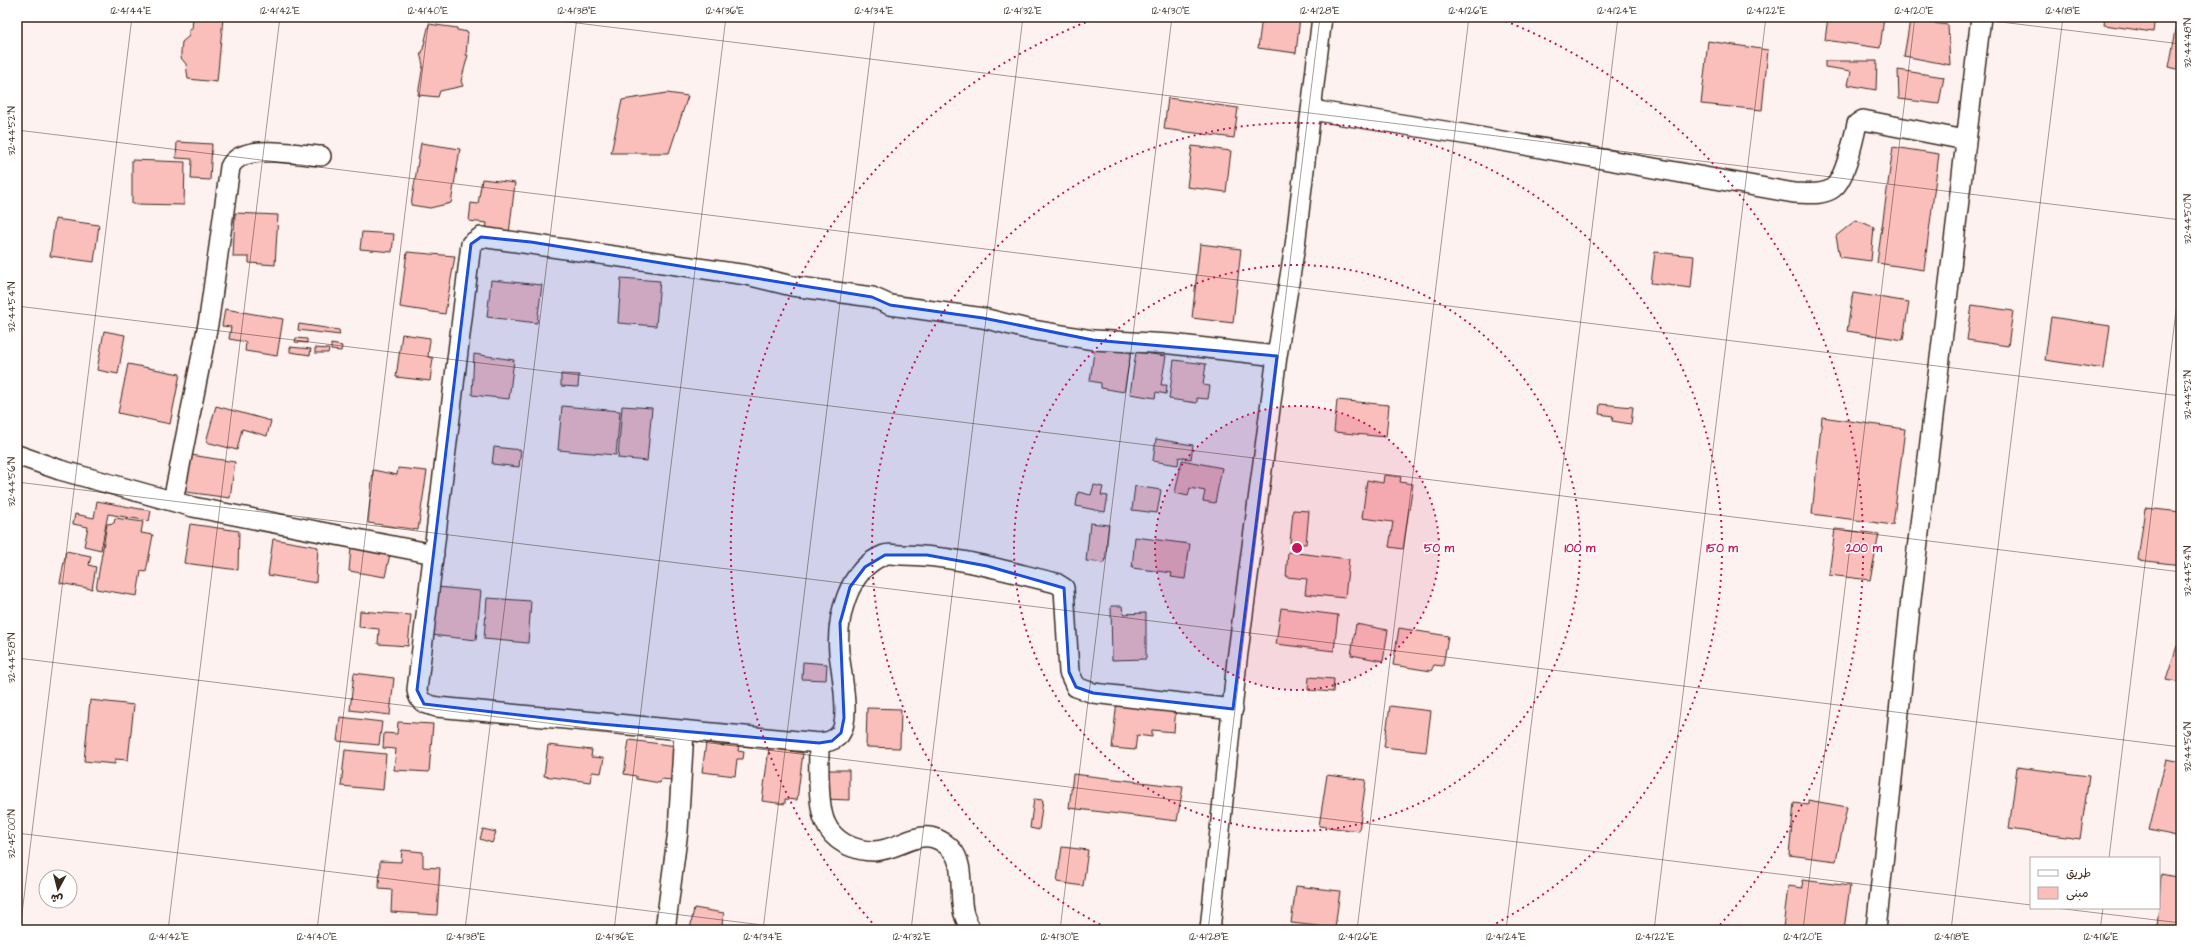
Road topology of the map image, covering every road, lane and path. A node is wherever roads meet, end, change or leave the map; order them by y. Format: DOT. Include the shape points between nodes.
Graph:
graph roads {
  1 [pos="1322,17"];
  2 [pos="1981,17"];
  3 [pos="1311,110"];
  4 [pos="1965,140"];
  5 [pos="321,156"];
  6 [pos="1277,356"];
  7 [pos="17,455"];
  8 [pos="173,501"];
  9 [pos="434,554"];
  10 [pos="1233,709"];
  11 [pos="684,731"];
  12 [pos="819,743"];
  13 [pos="665,930"];
  14 [pos="971,930"];
  15 [pos="1210,930"];
  16 [pos="1876,930"];
  1 -- 3 [label="street"];
  2 -- 4 [label="street"];
  3 -- 4 [label="street" via="1457,133 1794,193 1820,193 1834,188 1843,173 1857,124 1863,120"];
  3 -- 6 [label="street" via="1295,246"];
  4 -- 16 [label="street" via="1909,616"];
  5 -- 8 [label="street" via="257,152 240,156 230,167 210,319"];
  6 -- 9 [label="street" via="1171,344 1093,340 1027,329 983,318 890,305 872,297 792,286 747,275 481,236 471,244"];
  6 -- 10 [label="street"];
  7 -- 8 [label="street" via="60,470"];
  8 -- 9 [label="street"];
  9 -- 11 [label="street" via="417,690 418,699 424,704"];
  10 -- 12 [label="street" via="1093,693 1076,686 1069,672 1064,588 1056,583 927,555 885,554 865,567 850,587 840,623 839,652 845,693 844,718 841,733 832,741"];
  10 -- 15 [label="street"];
  11 -- 12 [label="street"];
  11 -- 13 [label="street" via="678,831"];
  12 -- 14 [label="street" via="825,822 836,839 856,850 876,851 916,837 929,836 944,843 958,860 963,911"];
}
